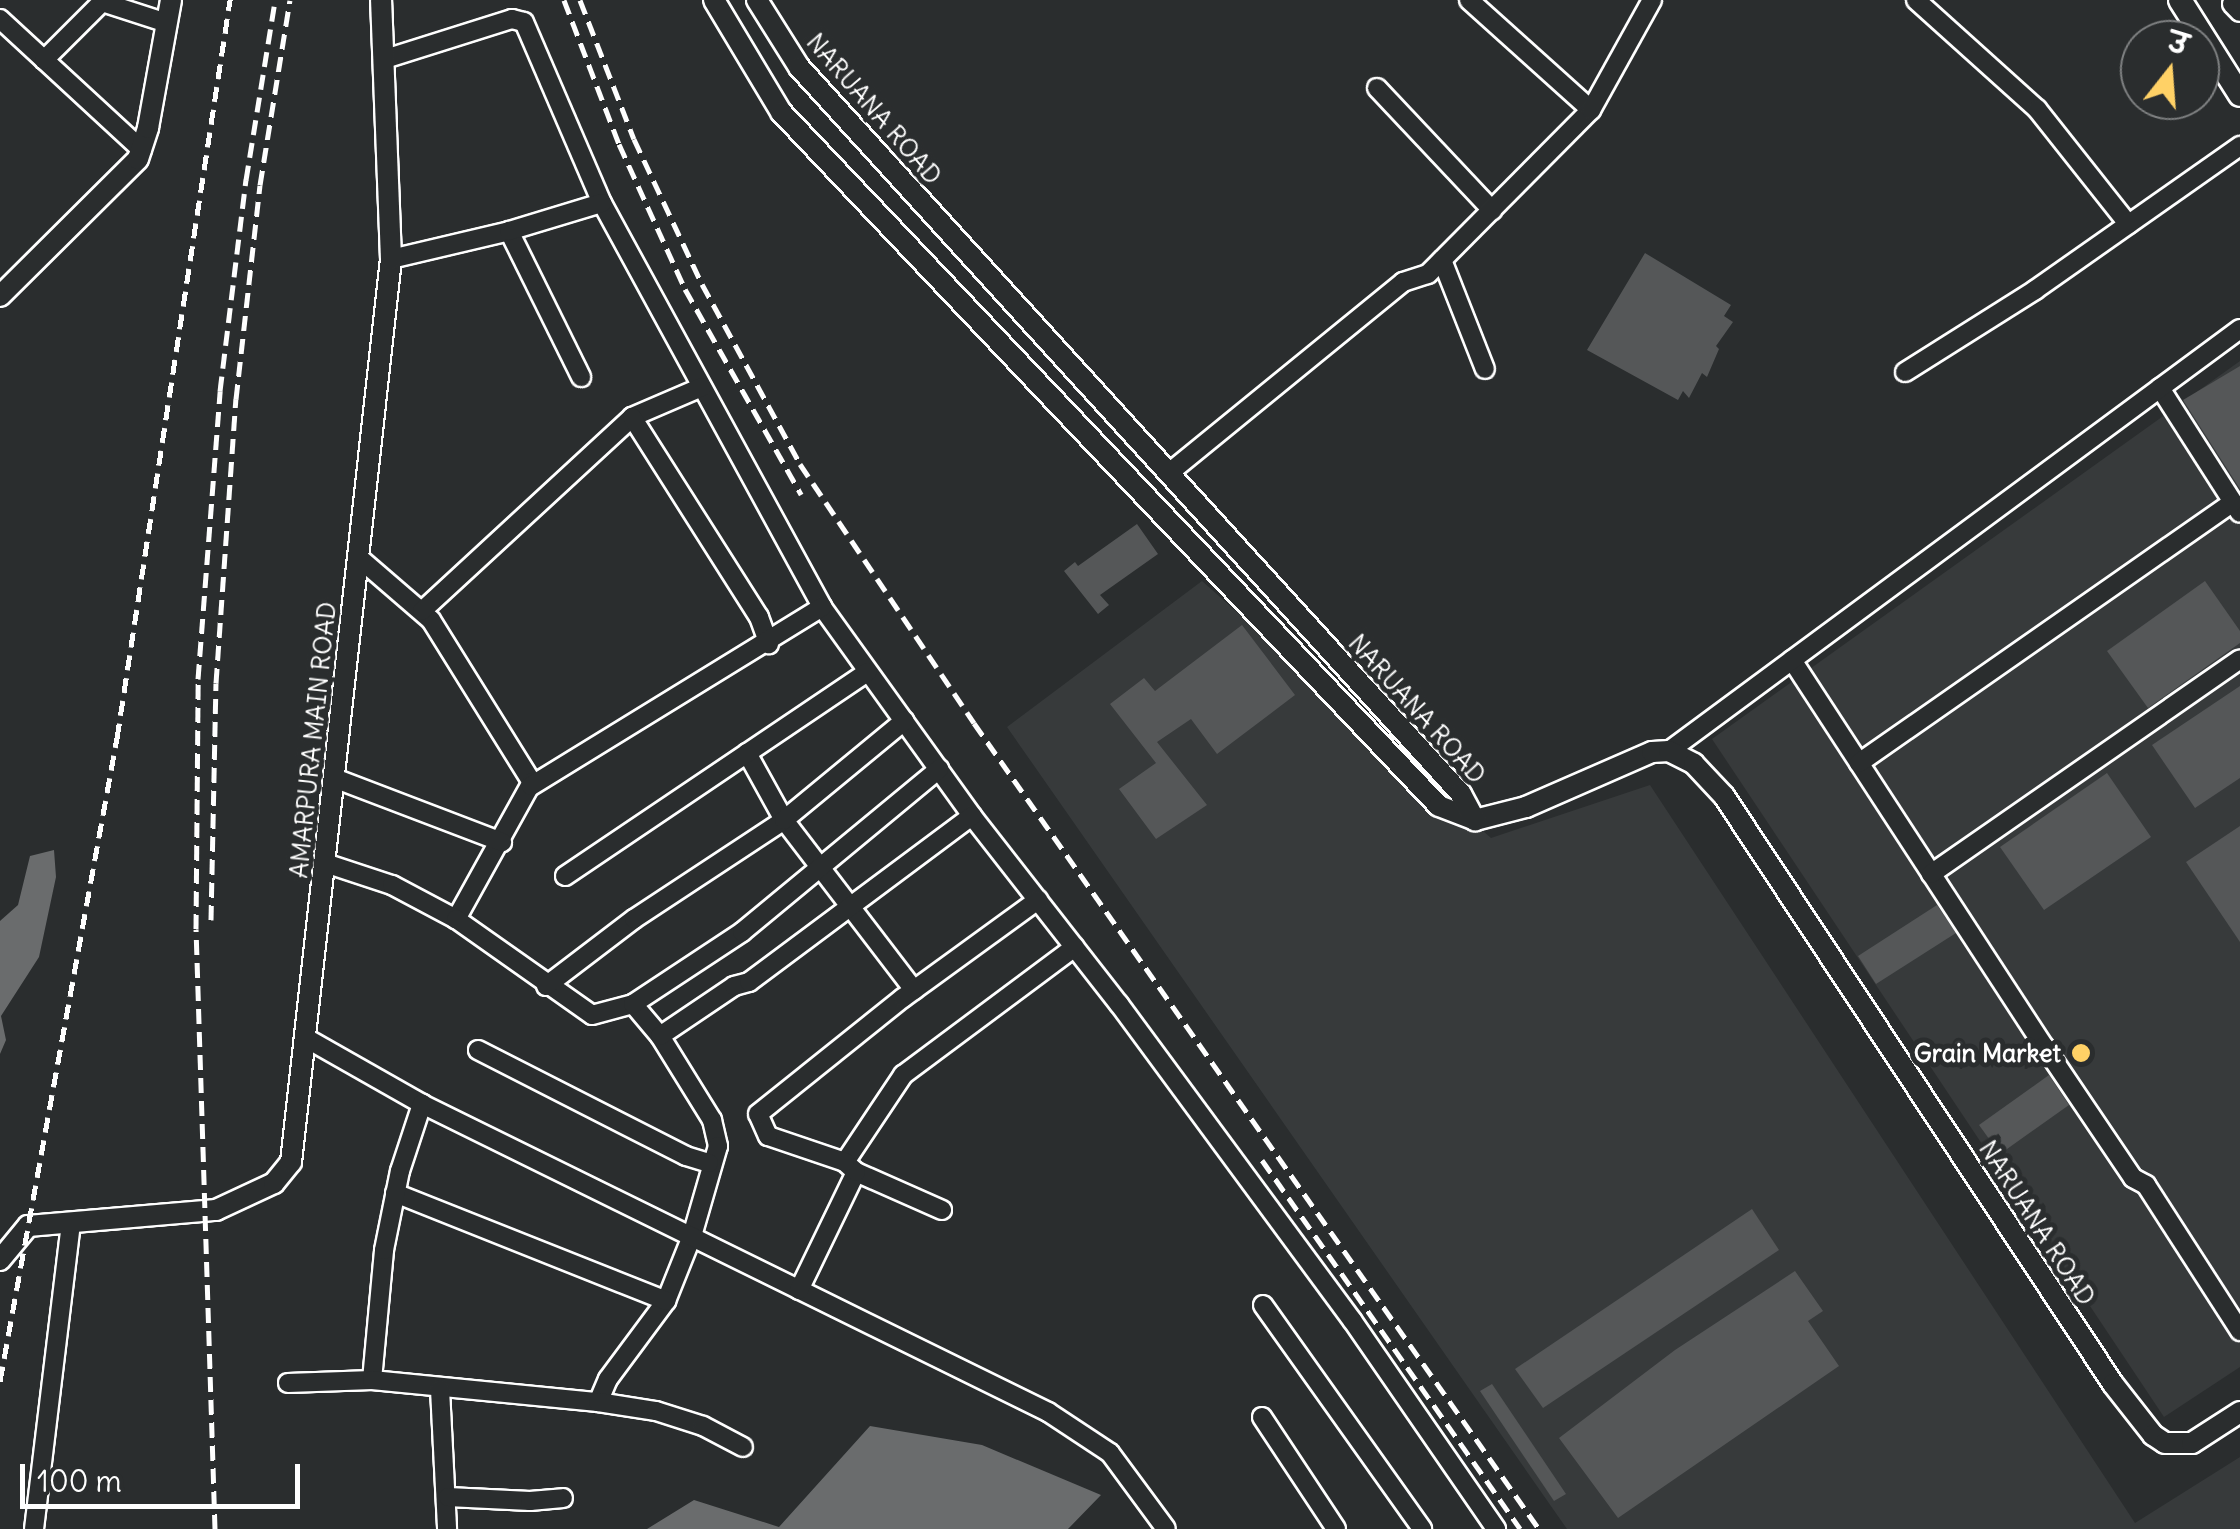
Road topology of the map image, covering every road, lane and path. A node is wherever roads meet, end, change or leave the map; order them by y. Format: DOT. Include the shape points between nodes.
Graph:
graph roads {
  1 [pos="170,0"];
  2 [pos="381,0"];
  3 [pos="714,0"];
  4 [pos="757,0"];
  5 [pos="1469,0"];
  6 [pos="1916,0"];
  7 [pos="2180,0"];
  8 [pos="1651,1"];
  9 [pos="0,19"];
  10 [pos="164,22"];
  11 [pos="384,59"];
  12 [pos="44,60"];
  13 [pos="1376,88"];
  14 [pos="2240,94"];
  15 [pos="1591,110"];
  16 [pos="2240,146"];
  17 [pos="142,150"];
  18 [pos="602,203"];
  19 [pos="1492,210"];
  20 [pos="2128,224"];
  21 [pos="509,231"];
  22 [pos="392,258"];
  23 [pos="1442,260"];
  24 [pos="0,296"];
  25 [pos="2240,329"];
  26 [pos="1485,369"];
  27 [pos="1905,372"];
  28 [pos="581,377"];
  29 [pos="702,387"];
  30 [pos="2160,388"];
  31 [pos="632,418"];
  32 [pos="1169,474"];
  33 [pos="2236,507"];
  34 [pos="358,557"];
  35 [pos="822,607"];
  36 [pos="422,611"];
  37 [pos="769,644"];
  38 [pos="2240,659"];
  39 [pos="1792,660"];
  40 [pos="868,672"];
  41 [pos="904,720"];
  42 [pos="1668,751"];
  43 [pos="747,753"];
  44 [pos="1860,764"];
  45 [pos="938,769"];
  46 [pos="334,778"];
  47 [pos="531,786"];
  48 [pos="972,816"];
  49 [pos="784,820"];
  50 [pos="1475,820"];
  51 [pos="502,842"];
  52 [pos="325,862"];
  53 [pos="820,871"];
  54 [pos="1932,874"];
  55 [pos="565,876"];
  56 [pos="1038,900"];
  57 [pos="848,908"];
  58 [pos="456,919"];
  59 [pos="1075,947"];
  60 [pos="546,986"];
  61 [pos="914,990"];
  62 [pos="634,1004"];
  63 [pos="660,1036"];
  64 [pos="306,1038"];
  65 [pos="478,1050"];
  66 [pos="422,1104"];
  67 [pos="709,1163"];
  68 [pos="850,1167"];
  69 [pos="395,1193"];
  70 [pos="942,1210"];
  71 [pos="71,1222"];
  72 [pos="692,1236"];
  73 [pos="0,1260"];
  74 [pos="800,1290"];
  75 [pos="666,1301"];
  76 [pos="1263,1305"];
  77 [pos="2240,1331"];
  78 [pos="372,1380"];
  79 [pos="288,1383"];
  80 [pos="440,1389"];
  81 [pos="598,1402"];
  82 [pos="2240,1412"];
  83 [pos="1262,1417"];
  84 [pos="743,1447"];
  85 [pos="448,1497"];
  86 [pos="563,1498"];
  87 [pos="34,1529"];
  88 [pos="447,1529"];
  89 [pos="1166,1529"];
  90 [pos="1336,1529"];
  91 [pos="1422,1529"];
  92 [pos="1496,1529"];
  1 -- 10 [label="street"];
  2 -- 11 [label="street, AMARPURA MAIN ROAD"];
  3 -- 50 [label="street" via="781,112 1434,802"];
  4 -- 32 [label="street, NARUANA ROAD" via="799,67"];
  5 -- 15 [label="street"];
  6 -- 20 [label="street" via="2037,109"];
  7 -- 14 [label="main road"];
  8 -- 15 [label="street"];
  9 -- 12 [label="street"];
  10 -- 12 [label="street" via="102,2"];
  10 -- 17 [label="street"];
  11 -- 18 [label="street" via="520,19"];
  11 -- 22 [label="street, AMARPURA MAIN ROAD"];
  12 -- 17 [label="street"];
  13 -- 19 [label="street"];
  15 -- 19 [label="street"];
  16 -- 20 [label="street"];
  17 -- 24 [label="street"];
  18 -- 21 [label="street"];
  18 -- 29 [label="street"];
  19 -- 23 [label="street"];
  20 -- 27 [label="street"];
  21 -- 22 [label="street"];
  21 -- 28 [label="street"];
  22 -- 34 [label="street, AMARPURA MAIN ROAD"];
  23 -- 26 [label="street"];
  23 -- 32 [label="street" via="1428,274 1403,282"];
  25 -- 30 [label="street"];
  29 -- 31 [label="street"];
  29 -- 35 [label="street"];
  30 -- 33 [label="street"];
  30 -- 39 [label="street"];
  31 -- 36 [label="street"];
  31 -- 37 [label="street"];
  32 -- 50 [label="street, NARUANA ROAD" via="1461,794"];
  33 -- 44 [label="street"];
  34 -- 36 [label="street"];
  34 -- 46 [label="street, AMARPURA MAIN ROAD"];
  35 -- 37 [label="street"];
  35 -- 40 [label="street"];
  36 -- 47 [label="street"];
  37 -- 47 [label="street"];
  38 -- 54 [label="street"];
  39 -- 42 [label="street"];
  39 -- 44 [label="street"];
  40 -- 41 [label="street"];
  40 -- 43 [label="street"];
  41 -- 45 [label="street"];
  41 -- 49 [label="street"];
  42 -- 50 [label="street, NARUANA ROAD"];
  42 -- 82 [label="street, NARUANA ROAD" via="1694,764 1724,796 2153,1435 2192,1444"];
  43 -- 49 [label="street"];
  43 -- 55 [label="street"];
  44 -- 54 [label="street"];
  45 -- 48 [label="street"];
  45 -- 53 [label="street"];
  46 -- 51 [label="street"];
  46 -- 52 [label="street, AMARPURA MAIN ROAD"];
  47 -- 51 [label="street"];
  48 -- 56 [label="street"];
  48 -- 57 [label="street"];
  49 -- 53 [label="street"];
  49 -- 60 [label="street"];
  51 -- 58 [label="street"];
  52 -- 58 [label="street" via="392,884"];
  52 -- 64 [label="street, AMARPURA MAIN ROAD"];
  53 -- 57 [label="street"];
  53 -- 62 [label="street"];
  54 -- 77 [label="street"];
  56 -- 59 [label="street"];
  56 -- 61 [label="street"];
  57 -- 61 [label="street"];
  57 -- 63 [label="street" via="750,982"];
  58 -- 60 [label="street"];
  59 -- 68 [label="street" via="904,1074"];
  59 -- 92 [label="street" via="1352,1320"];
  60 -- 62 [label="street" via="592,1015"];
  61 -- 68 [label="street" via="758,1114 768,1136"];
  62 -- 63 [label="street"];
  63 -- 67 [label="street" via="712,1120 718,1146"];
  64 -- 66 [label="street"];
  64 -- 71 [label="street, AMARPURA MAIN ROAD" via="294,1149 284,1175 216,1210"];
  65 -- 67 [label="street"];
  66 -- 69 [label="street"];
  66 -- 72 [label="street"];
  67 -- 72 [label="street"];
  68 -- 70 [label="street"];
  68 -- 74 [label="street"];
  69 -- 75 [label="street"];
  69 -- 78 [label="street"];
  71 -- 73 [label="street, AMARPURA MAIN ROAD" via="28,1226"];
  71 -- 87 [label="street"];
  72 -- 74 [label="street"];
  72 -- 75 [label="street"];
  74 -- 89 [label="street" via="1048,1412 1110,1453"];
  75 -- 81 [label="street" via="608,1378"];
  76 -- 91 [label="street"];
  78 -- 79 [label="street"];
  78 -- 80 [label="street"];
  80 -- 81 [label="street"];
  80 -- 85 [label="street"];
  81 -- 84 [label="street" via="688,1421"];
  83 -- 90 [label="street"];
  85 -- 86 [label="street"];
  85 -- 88 [label="street"];
}
